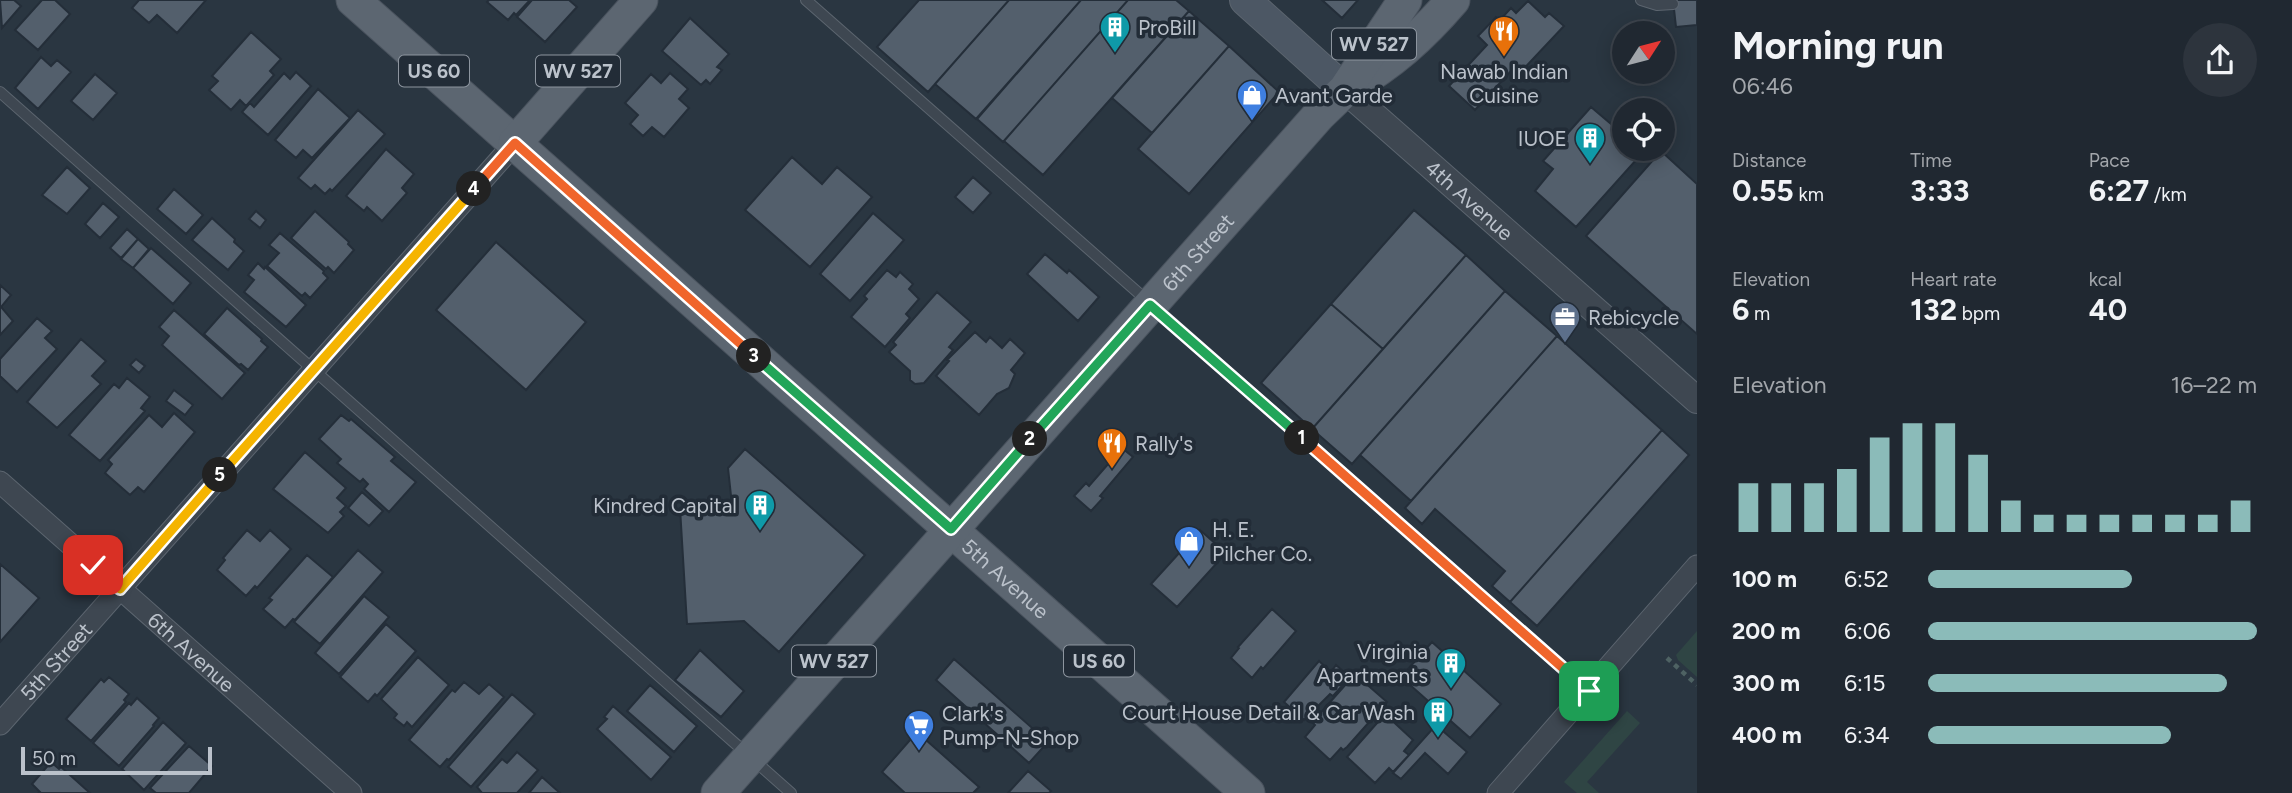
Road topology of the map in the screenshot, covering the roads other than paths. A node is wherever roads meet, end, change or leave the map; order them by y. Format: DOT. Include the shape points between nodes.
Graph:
graph roads {
  1 [pos="353,0"];
  2 [pos="641,0"];
  3 [pos="806,0"];
  4 [pos="1245,0"];
  5 [pos="1405,0"];
  6 [pos="1453,0"];
  7 [pos="1640,0"];
  8 [pos="1673,4"];
  9 [pos="1345,90"];
  10 [pos="0,92"];
  11 [pos="515,143"];
  12 [pos="1150,305"];
  13 [pos="313,370"];
  14 [pos="1697,400"];
  15 [pos="0,482"];
  16 [pos="951,529"];
  17 [pos="1697,566"];
  18 [pos="120,589"];
  19 [pos="1589,691"];
  20 [pos="0,724"];
  21 [pos="750,757"];
  22 [pos="351,793"];
  23 [pos="718,793"];
  24 [pos="791,793"];
  25 [pos="1248,793"];
  26 [pos="1498,793"];
  1 -- 11 [label="main road, 5th Avenue / US 60"];
  2 -- 11 [label="main road, 5th Street / WV 527"];
  3 -- 12 [label="lane"];
  4 -- 9 [label="main road, 4th Avenue"];
  5 -- 9 [label="main road, WV 527"];
  6 -- 9 [label="main road" via="1405,50"];
  7 -- 8 [label="lane"];
  9 -- 12 [label="main road, 6th Street / WV 527"];
  9 -- 14 [label="street, 4th Avenue"];
  10 -- 13 [label="lane"];
  11 -- 13 [label="street, 5th Street"];
  11 -- 16 [label="main road, 5th Avenue / US 60"];
  12 -- 16 [label="main road, 6th Street / WV 527"];
  12 -- 19 [label="lane"];
  13 -- 18 [label="street, 5th Street"];
  13 -- 21 [label="lane"];
  15 -- 18 [label="street, 6th Avenue"];
  16 -- 21 [label="main road, 6th Street / WV 527"];
  16 -- 25 [label="main road, 5th Avenue / US 60"];
  17 -- 19 [label="street"];
  18 -- 20 [label="street, 5th Street"];
  18 -- 22 [label="street, 6th Avenue"];
  19 -- 26 [label="street"];
  21 -- 23 [label="main road, 6th Street / WV 527"];
  21 -- 24 [label="lane"];
}
